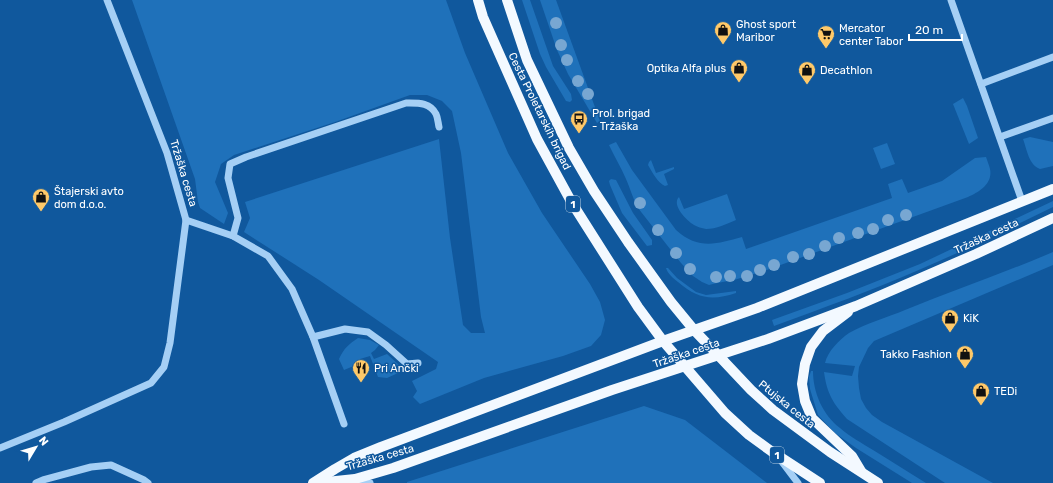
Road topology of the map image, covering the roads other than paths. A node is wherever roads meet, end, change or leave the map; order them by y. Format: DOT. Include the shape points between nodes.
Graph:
graph roads {
  1 [pos="108,0"];
  2 [pos="478,0"];
  3 [pos="507,0"];
  4 [pos="951,0"];
  5 [pos="1053,57"];
  6 [pos="981,84"];
  7 [pos="1053,118"];
  8 [pos="439,127"];
  9 [pos="1000,137"];
  10 [pos="1053,189"];
  11 [pos="1022,201"];
  12 [pos="1052,219"];
  13 [pos="186,220"];
  14 [pos="233,236"];
  15 [pos="856,306"];
  16 [pos="694,330"];
  17 [pos="313,337"];
  18 [pos="663,341"];
  19 [pos="718,355"];
  20 [pos="418,363"];
  21 [pos="685,366"];
  22 [pos="344,424"];
  23 [pos="0,448"];
  24 [pos="776,455"];
  25 [pos="864,474"];
  26 [pos="355,479"];
  27 [pos="36,483"];
  28 [pos="148,483"];
  29 [pos="313,483"];
  30 [pos="317,483"];
  31 [pos="370,483"];
  32 [pos="798,483"];
  33 [pos="820,483"];
  34 [pos="878,483"];
  1 -- 13 [label="street, Tržaška cesta" via="167,153"];
  2 -- 18 [label="main road, Cesta Proletarskih brigad / 1" via="537,139 572,203 638,307"];
  3 -- 16 [label="main road, Cesta Proletarskih brigad / 1" via="527,60 569,148 628,242"];
  4 -- 6 [label="street, Tržaška cesta"];
  5 -- 6 [label="street"];
  6 -- 9 [label="street, Tržaška cesta"];
  7 -- 9 [label="street"];
  8 -- 14 [label="street" via="436,114 428,105 406,103 246,156 230,164 228,178 238,218"];
  9 -- 11 [label="street, Tržaška cesta"];
  10 -- 11 [label="main road, Tržaška cesta"];
  11 -- 16 [label="main road, Tržaška cesta" via="757,308"];
  12 -- 15 [label="main road, Tržaška cesta"];
  13 -- 14 [label="street"];
  13 -- 23 [label="street, Tržaška cesta" via="170,343 164,367 151,383"];
  14 -- 17 [label="street" via="268,256 292,289"];
  15 -- 19 [label="main road, Tržaška cesta"];
  15 -- 25 [label="main road" via="823,331 811,347 802,384 812,418 852,456"];
  16 -- 18 [label="main road, Tržaška cesta"];
  16 -- 19 [label="main road, Ptujska cesta / 1"];
  17 -- 20 [label="street" via="345,330 368,332 407,364"];
  17 -- 22 [label="street"];
  18 -- 21 [label="main road, Cesta Proletarskih brigad / 1"];
  18 -- 29 [label="main road, Tržaška cesta" via="381,446 354,458"];
  19 -- 21 [label="main road, Tržaška cesta"];
  19 -- 25 [label="main road, Ptujska cesta / 1" via="773,410"];
  21 -- 24 [label="main road, 1" via="725,413"];
  21 -- 26 [label="main road, Tržaška cesta"];
  24 -- 32 [label="street"];
  24 -- 33 [label="main road, 1"];
  25 -- 34 [label="main road, Ptujska cesta / 1"];
  26 -- 30 [label="main road, Tržaška cesta"];
  26 -- 31 [label="street"];
  27 -- 28 [label="street" via="91,466 111,465"];
}
